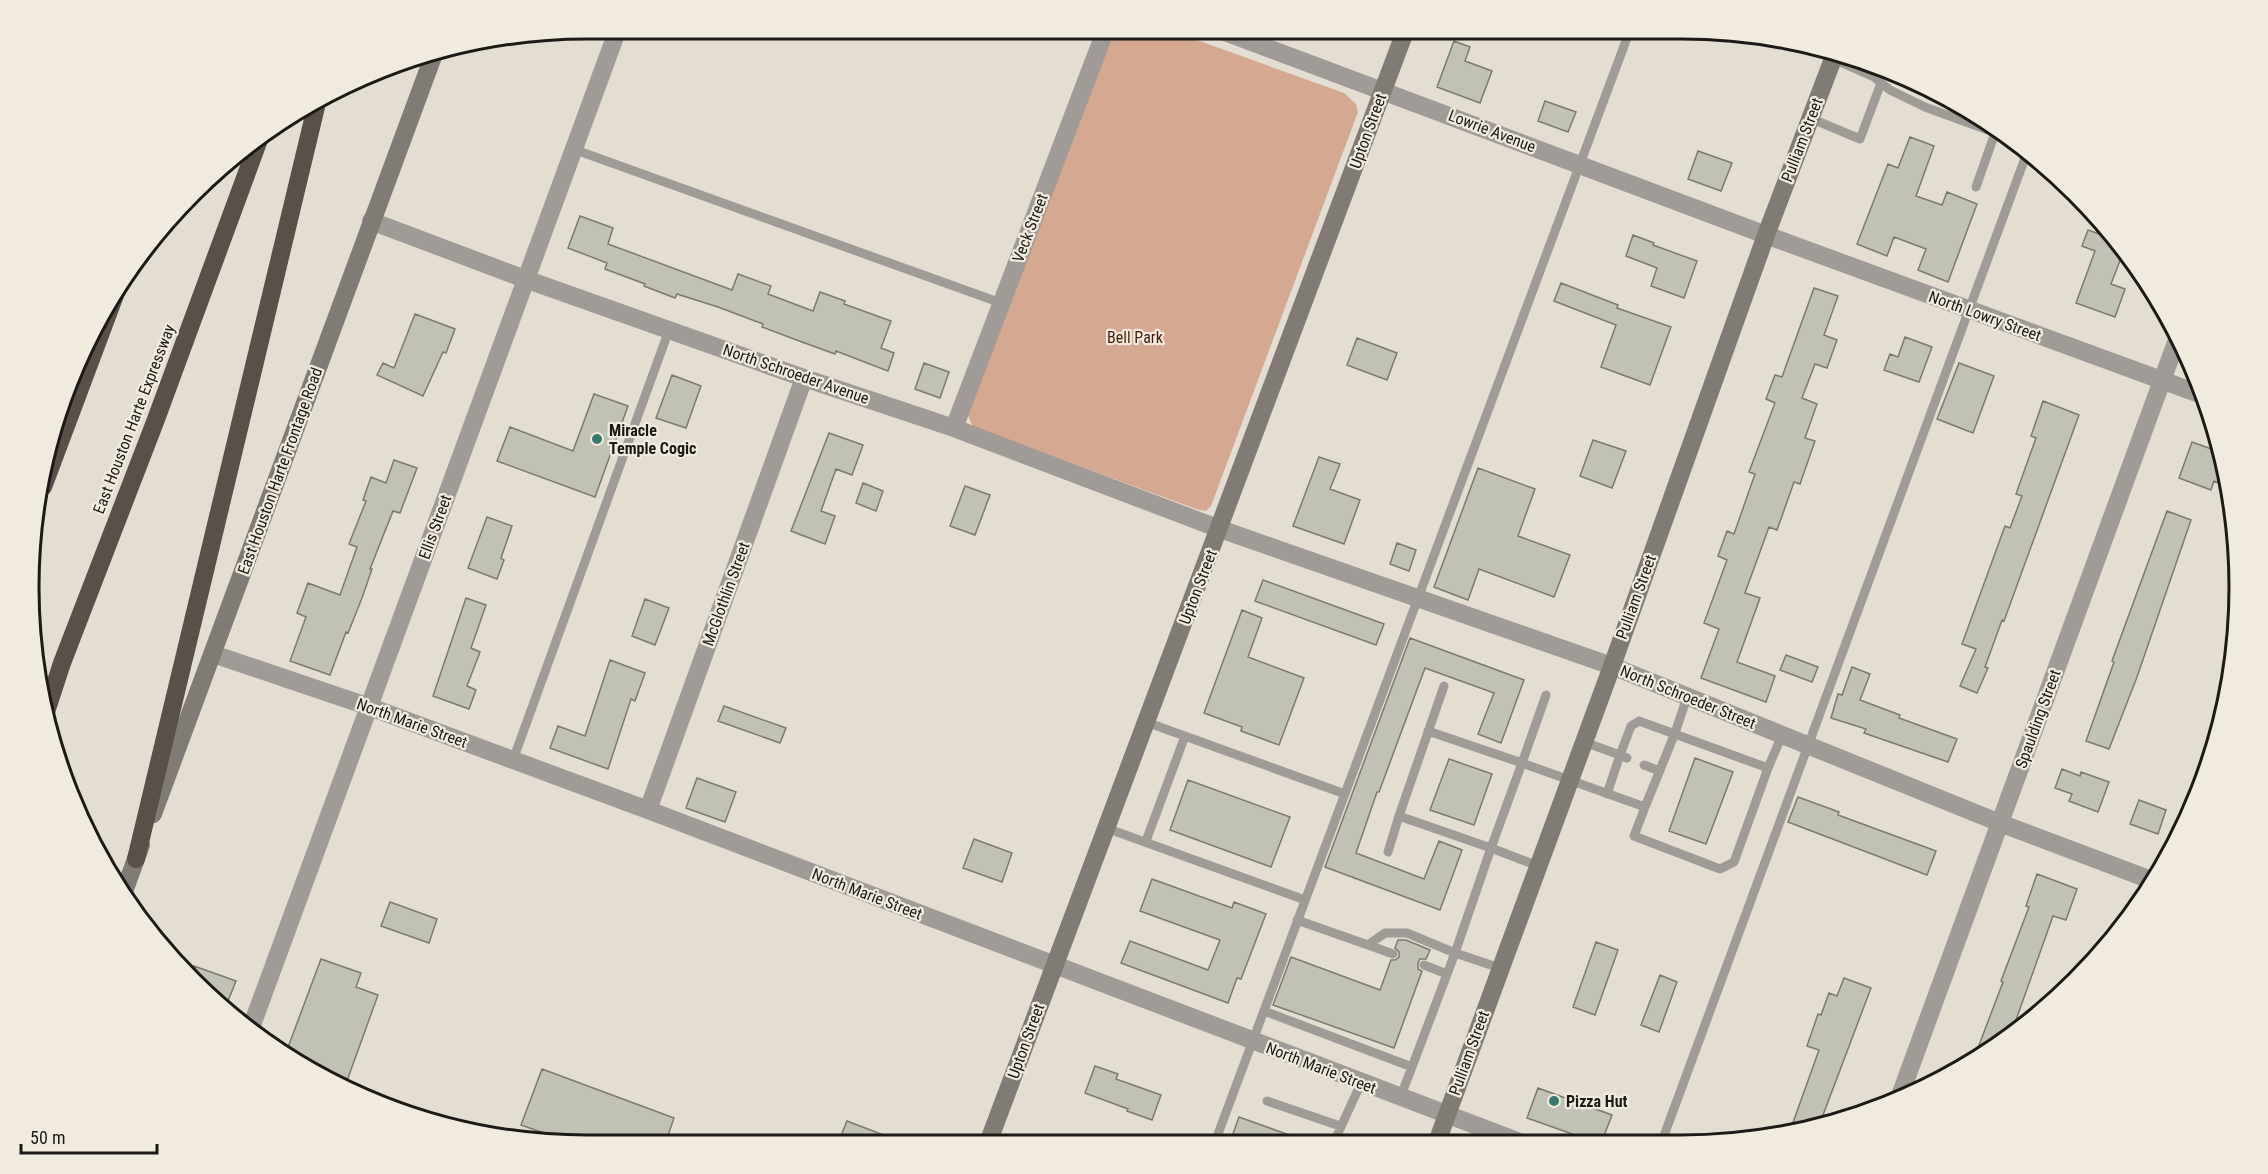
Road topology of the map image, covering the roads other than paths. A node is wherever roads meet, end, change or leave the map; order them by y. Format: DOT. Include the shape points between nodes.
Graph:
graph roads {
  1 [pos="614,39"];
  2 [pos="1102,39"];
  3 [pos="1244,39"];
  4 [pos="1402,39"];
  5 [pos="1627,39"];
  6 [pos="1832,61"];
  7 [pos="431,62"];
  8 [pos="1859,69"];
  9 [pos="1881,83"];
  10 [pos="1383,90"];
  11 [pos="315,111"];
  12 [pos="1810,118"];
  13 [pos="1978,127"];
  14 [pos="1994,137"];
  15 [pos="573,149"];
  16 [pos="255,151"];
  17 [pos="2024,160"];
  18 [pos="1580,165"];
  19 [pos="1976,187"];
  20 [pos="371,221"];
  21 [pos="1766,235"];
  22 [pos="525,279"];
  23 [pos="1001,303"];
  24 [pos="1969,310"];
  25 [pos="669,330"];
  26 [pos="97,343"];
  27 [pos="2174,349"];
  28 [pos="804,378"];
  29 [pos="2162,380"];
  30 [pos="2192,391"];
  31 [pos="954,428"];
  32 [pos="57,450"];
  33 [pos="1220,529"];
  34 [pos="1418,598"];
  35 [pos="213,654"];
  36 [pos="1612,666"];
  37 [pos="1444,686"];
  38 [pos="1546,694"];
  39 [pos="51,697"];
  40 [pos="1687,697"];
  41 [pos="370,707"];
  42 [pos="1146,722"];
  43 [pos="1428,731"];
  44 [pos="1675,733"];
  45 [pos="1782,735"];
  46 [pos="1185,736"];
  47 [pos="1584,742"];
  48 [pos="1808,746"];
  49 [pos="1624,757"];
  50 [pos="513,760"];
  51 [pos="1522,763"];
  52 [pos="1644,765"];
  53 [pos="1768,768"];
  54 [pos="1660,771"];
  55 [pos="1570,780"];
  56 [pos="1345,794"];
  57 [pos="1607,794"];
  58 [pos="1645,807"];
  59 [pos="648,810"];
  60 [pos="1399,816"];
  61 [pos="2000,824"];
  62 [pos="1106,828"];
  63 [pos="1146,842"];
  64 [pos="1491,848"];
  65 [pos="1388,852"];
  66 [pos="136,859"];
  67 [pos="1538,866"];
  68 [pos="2145,878"];
  69 [pos="127,884"];
  70 [pos="1305,900"];
  71 [pos="1297,920"];
  72 [pos="1368,945"];
  73 [pos="1455,953"];
  74 [pos="1393,954"];
  75 [pos="1424,965"];
  76 [pos="1054,966"];
  77 [pos="1500,968"];
  78 [pos="1447,974"];
  79 [pos="1264,1011"];
  80 [pos="253,1022"];
  81 [pos="1252,1042"];
  82 [pos="1412,1067"];
  83 [pos="1361,1083"];
  84 [pos="1903,1087"];
  85 [pos="1400,1098"];
  86 [pos="1267,1101"];
  87 [pos="1446,1116"];
  88 [pos="1340,1126"];
  89 [pos="991,1135"];
  90 [pos="1218,1135"];
  91 [pos="1337,1135"];
  92 [pos="1439,1135"];
  93 [pos="1500,1135"];
  94 [pos="1664,1135"];
  1 -- 15 [label="street, Ellis Street"];
  2 -- 23 [label="street, Veck Street"];
  3 -- 10 [label="street, Lowrie Avenue"];
  4 -- 10 [label="main road, Upton Street"];
  5 -- 18 [label="lane"];
  6 -- 12 [label="main road, Pulliam Street"];
  7 -- 20 [label="main road, East Houston Harte Frontage Road"];
  8 -- 9 [label="lane"];
  9 -- 12 [label="lane" via="1860,139"];
  9 -- 13 [label="lane" via="1925,107"];
  10 -- 18 [label="street, Lowrie Avenue"];
  10 -- 33 [label="main road, Upton Street"];
  11 -- 66 [label="highway"];
  12 -- 21 [label="main road, Pulliam Street"];
  14 -- 19 [label="lane"];
  15 -- 22 [label="street, Ellis Street"];
  15 -- 23 [label="lane"];
  16 -- 39 [label="highway, East Houston Harte Expressway"];
  17 -- 24 [label="lane"];
  18 -- 21 [label="street, Lowrie Avenue"];
  18 -- 34 [label="lane"];
  20 -- 22 [label="street, North Schroeder Avenue"];
  20 -- 35 [label="main road, East Houston Harte Frontage Road"];
  21 -- 24 [label="street, North Lowry Street"];
  21 -- 36 [label="main road, Pulliam Street"];
  22 -- 25 [label="street, North Schroeder Avenue"];
  22 -- 41 [label="street, Ellis Street"];
  23 -- 31 [label="street, Veck Street"];
  24 -- 29 [label="street, North Lowry Street"];
  24 -- 48 [label="lane"];
  25 -- 28 [label="street, North Schroeder Avenue"];
  25 -- 50 [label="lane"];
  26 -- 32 [label="highway"];
  27 -- 29 [label="street, Spaulding Street"];
  28 -- 31 [label="street, North Schroeder Avenue"];
  28 -- 59 [label="street, McGlothlin Street"];
  29 -- 30 [label="street, North Lowry Street"];
  29 -- 61 [label="street, Spaulding Street"];
  31 -- 33 [label="street, North Schroeder Avenue"];
  33 -- 34 [label="street, North Schroeder Street"];
  33 -- 42 [label="main road, Upton Street"];
  34 -- 36 [label="street, North Schroeder Street"];
  34 -- 56 [label="lane"];
  35 -- 41 [label="street, North Marie Street"];
  35 -- 66 [label="main road, East Houston Harte Frontage Road"];
  36 -- 40 [label="street, North Schroeder Street"];
  36 -- 47 [label="main road, Pulliam Street"];
  37 -- 43 [label="lane"];
  38 -- 51 [label="lane"];
  40 -- 44 [label="lane"];
  40 -- 45 [label="street, North Schroeder Street"];
  41 -- 50 [label="street, North Marie Street"];
  41 -- 80 [label="street, Ellis Street"];
  42 -- 46 [label="lane"];
  42 -- 62 [label="main road, Upton Street"];
  43 -- 51 [label="lane"];
  43 -- 60 [label="lane"];
  44 -- 49 [label="lane" via="1639,721 1631,726"];
  44 -- 53 [label="lane"];
  44 -- 54 [label="lane"];
  45 -- 48 [label="street, North Schroeder Street"];
  45 -- 53 [label="lane"];
  46 -- 56 [label="lane"];
  46 -- 63 [label="lane"];
  47 -- 49 [label="lane"];
  47 -- 55 [label="main road, Pulliam Street"];
  48 -- 61 [label="street, North Schroeder Street"];
  48 -- 94 [label="lane"];
  49 -- 57 [label="lane"];
  50 -- 59 [label="street, North Marie Street"];
  51 -- 55 [label="lane"];
  51 -- 64 [label="lane"];
  52 -- 54 [label="lane"];
  53 -- 58 [label="lane" via="1734,862 1720,869 1634,836"];
  54 -- 58 [label="lane"];
  55 -- 57 [label="lane"];
  55 -- 67 [label="main road, Pulliam Street"];
  56 -- 70 [label="lane"];
  57 -- 58 [label="lane"];
  59 -- 76 [label="street, North Marie Street"];
  60 -- 64 [label="lane"];
  60 -- 65 [label="lane"];
  61 -- 68 [label="street, North Schroeder Street"];
  61 -- 84 [label="street, Spaulding Street"];
  62 -- 63 [label="lane"];
  62 -- 76 [label="main road, Upton Street"];
  63 -- 70 [label="lane"];
  64 -- 67 [label="lane"];
  64 -- 73 [label="lane"];
  66 -- 69 [label="main road, East Houston Harte Frontage Road"];
  67 -- 77 [label="main road, Pulliam Street"];
  70 -- 71 [label="lane"];
  71 -- 72 [label="lane"];
  71 -- 79 [label="lane"];
  72 -- 73 [label="lane" via="1385,933 1407,933"];
  72 -- 74 [label="lane"];
  73 -- 77 [label="lane"];
  73 -- 78 [label="lane"];
  75 -- 78 [label="lane"];
  76 -- 81 [label="street, North Marie Street"];
  76 -- 89 [label="main road, Upton Street"];
  77 -- 87 [label="main road, Pulliam Street"];
  78 -- 82 [label="lane"];
  79 -- 81 [label="lane"];
  79 -- 82 [label="lane"];
  81 -- 83 [label="street, North Marie Street"];
  81 -- 90 [label="lane"];
  82 -- 85 [label="lane"];
  83 -- 85 [label="street, North Marie Street"];
  83 -- 88 [label="lane"];
  85 -- 87 [label="street, North Marie Street"];
  86 -- 88 [label="lane"];
  87 -- 92 [label="main road, Pulliam Street"];
  87 -- 93 [label="street, North Marie Street"];
  88 -- 91 [label="lane"];
}
